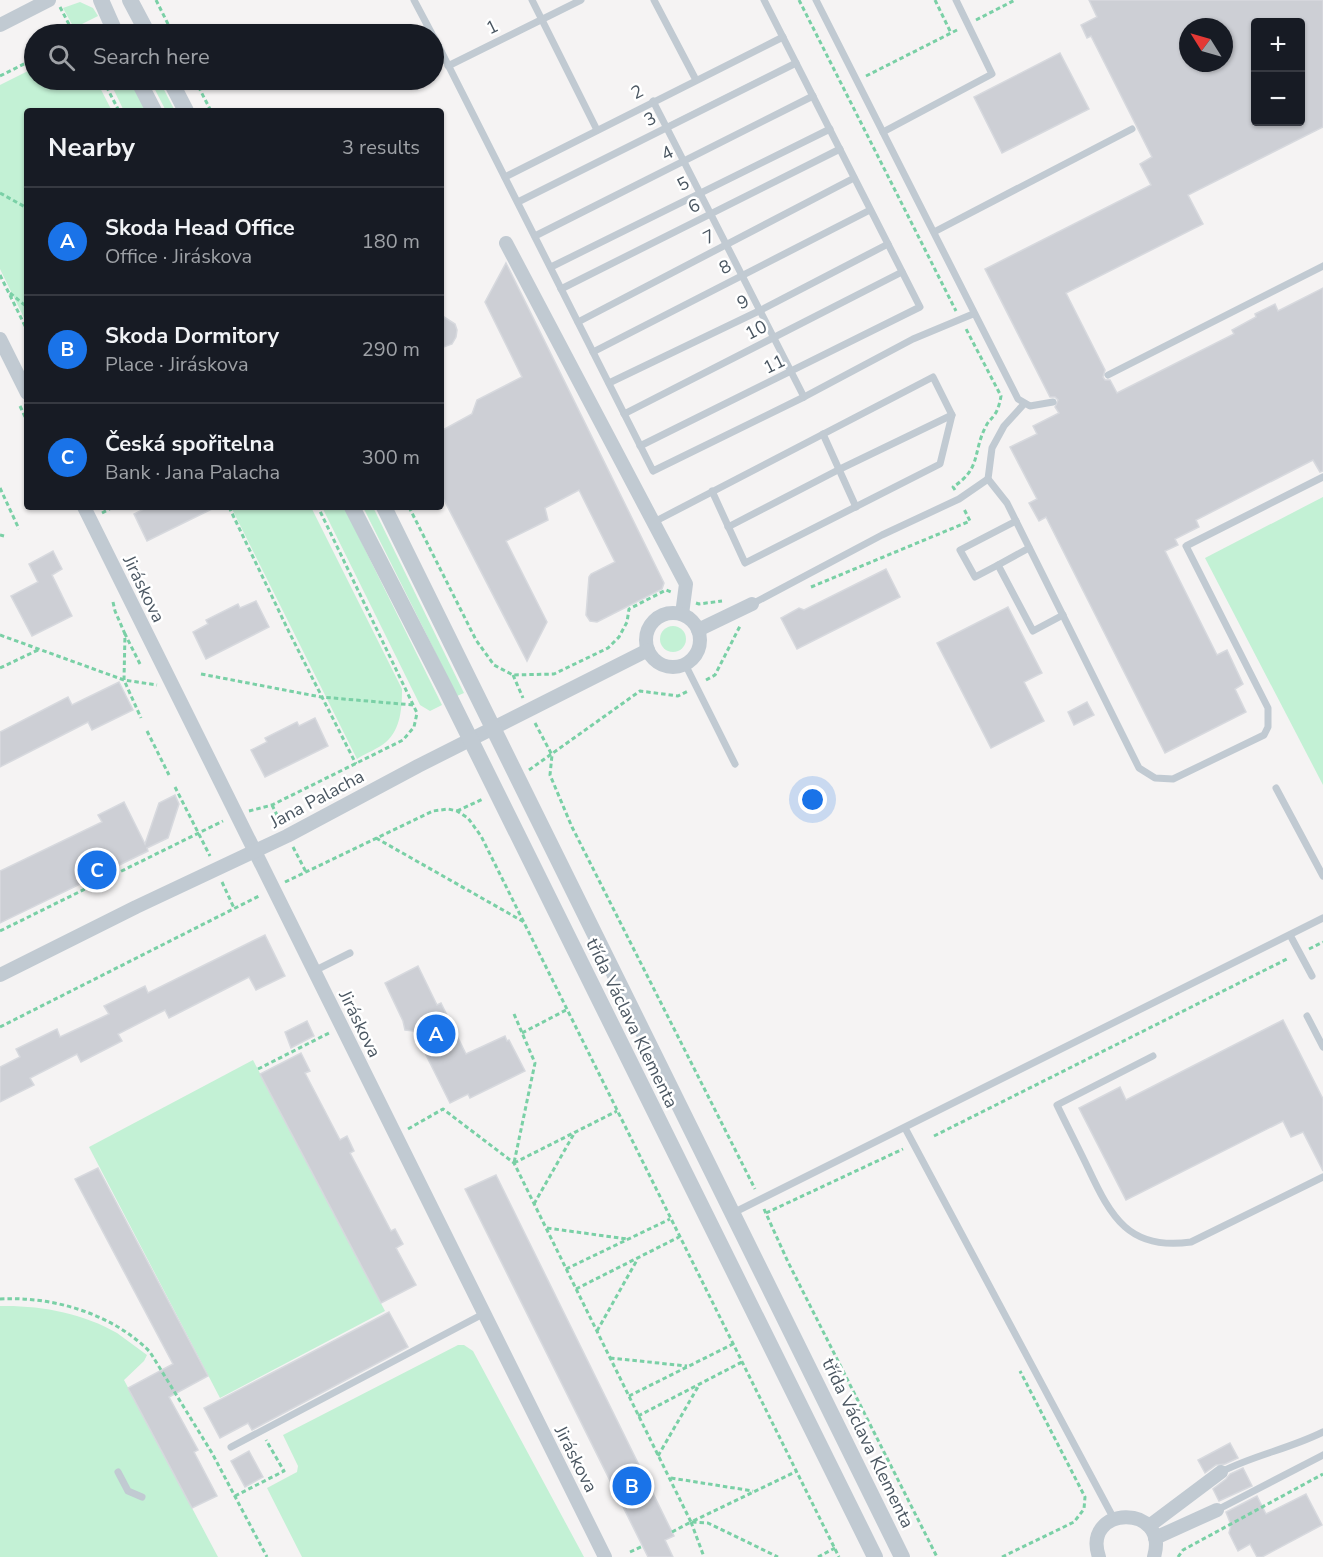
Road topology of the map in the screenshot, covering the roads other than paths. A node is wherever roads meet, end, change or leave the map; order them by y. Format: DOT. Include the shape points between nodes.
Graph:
graph roads {
  1 [pos="50,0"];
  2 [pos="101,0"];
  3 [pos="130,0"];
  4 [pos="414,0"];
  5 [pos="532,0"];
  6 [pos="581,0"];
  7 [pos="654,0"];
  8 [pos="764,0"];
  9 [pos="816,0"];
  10 [pos="956,0"];
  11 [pos="542,20"];
  12 [pos="112,24"];
  13 [pos="142,24"];
  14 [pos="427,24"];
  15 [pos="0,26"];
  16 [pos="783,37"];
  17 [pos="444,58"];
  18 [pos="796,63"];
  19 [pos="448,66"];
  20 [pos="696,80"];
  21 [pos="143,90"];
  22 [pos="175,90"];
  23 [pos="813,96"];
  24 [pos="653,101"];
  25 [pos="152,108"];
  26 [pos="184,108"];
  27 [pos="666,128"];
  28 [pos="830,129"];
  29 [pos="1132,129"];
  30 [pos="597,130"];
  31 [pos="883,132"];
  32 [pos="840,149"];
  33 [pos="684,161"];
  34 [pos="505,177"];
  35 [pos="854,178"];
  36 [pos="700,192"];
  37 [pos="518,202"];
  38 [pos="870,210"];
  39 [pos="711,215"];
  40 [pos="934,232"];
  41 [pos="535,236"];
  42 [pos="506,243"];
  43 [pos="727,244"];
  44 [pos="888,244"];
  45 [pos="1323,266"];
  46 [pos="551,267"];
  47 [pos="902,272"];
  48 [pos="742,275"];
  49 [pos="561,289"];
  50 [pos="760,310"];
  51 [pos="973,314"];
  52 [pos="578,322"];
  53 [pos="775,337"];
  54 [pos="0,339"];
  55 [pos="593,352"];
  56 [pos="792,372"];
  57 [pos="1107,375"];
  58 [pos="609,383"];
  59 [pos="24,387"];
  60 [pos="804,397"];
  61 [pos="1053,402"];
  62 [pos="1024,404"];
  63 [pos="624,414"];
  64 [pos="952,415"];
  65 [pos="823,434"];
  66 [pos="640,446"];
  67 [pos="838,470"];
  68 [pos="1323,477"];
  69 [pos="988,479"];
  70 [pos="712,491"];
  71 [pos="856,507"];
  72 [pos="85,510"];
  73 [pos="354,510"];
  74 [pos="385,510"];
  75 [pos="1016,521"];
  76 [pos="654,522"];
  77 [pos="728,527"];
  78 [pos="1029,548"];
  79 [pos="998,565"];
  80 [pos="752,604"];
  81 [pos="682,614"];
  82 [pos="1063,615"];
  83 [pos="698,630"];
  84 [pos="648,650"];
  85 [pos="685,664"];
  86 [pos="493,728"];
  87 [pos="470,740"];
  88 [pos="735,764"];
  89 [pos="1276,788"];
  90 [pos="254,852"];
  91 [pos="1323,876"];
  92 [pos="1323,918"];
  93 [pos="1290,935"];
  94 [pos="350,953"];
  95 [pos="314,971"];
  96 [pos="0,975"];
  97 [pos="1312,976"];
  98 [pos="1307,1016"];
  99 [pos="1323,1047"];
  100 [pos="1153,1056"];
  101 [pos="905,1128"];
  102 [pos="1323,1177"];
  103 [pos="733,1213"];
  104 [pos="483,1314"];
  105 [pos="1323,1432"];
  106 [pos="231,1447"];
  107 [pos="1323,1455"];
  108 [pos="118,1472"];
  109 [pos="1221,1472"];
  110 [pos="142,1497"];
  111 [pos="1217,1510"];
  112 [pos="1113,1519"];
  113 [pos="1152,1532"];
  114 [pos="605,1557"];
  115 [pos="875,1557"];
  116 [pos="902,1557"];
  117 [pos="1099,1557"];
  118 [pos="1154,1557"];
  1 -- 15 [label="street"];
  2 -- 12 [label="street"];
  3 -- 13 [label="street"];
  4 -- 14 [label="lane"];
  5 -- 11 [label="lane"];
  6 -- 11 [label="lane, 1"];
  7 -- 20 [label="lane"];
  8 -- 16 [label="lane"];
  9 -- 31 [label="lane"];
  10 -- 31 [label="lane" via="992,74"];
  11 -- 19 [label="lane, 1"];
  11 -- 30 [label="lane"];
  16 -- 18 [label="lane"];
  16 -- 20 [label="lane, 2"];
  17 -- 19 [label="lane"];
  18 -- 23 [label="lane"];
  18 -- 27 [label="lane, 3"];
  19 -- 34 [label="lane"];
  20 -- 24 [label="lane, 2"];
  21 -- 25 [label="street"];
  22 -- 26 [label="street"];
  23 -- 28 [label="lane"];
  23 -- 33 [label="lane, 4"];
  24 -- 27 [label="lane"];
  24 -- 30 [label="lane, 2"];
  27 -- 33 [label="lane"];
  27 -- 37 [label="lane, 3"];
  28 -- 32 [label="lane"];
  28 -- 36 [label="lane, 5"];
  29 -- 40 [label="lane"];
  30 -- 34 [label="lane, 2"];
  31 -- 40 [label="lane"];
  32 -- 35 [label="lane"];
  32 -- 39 [label="lane, 6"];
  33 -- 36 [label="lane"];
  33 -- 41 [label="lane, 4"];
  34 -- 37 [label="lane"];
  35 -- 38 [label="lane"];
  35 -- 43 [label="lane, 7"];
  36 -- 39 [label="lane"];
  36 -- 46 [label="lane, 5"];
  37 -- 41 [label="lane"];
  38 -- 44 [label="lane"];
  38 -- 48 [label="lane, 8"];
  39 -- 43 [label="lane"];
  39 -- 49 [label="lane, 6"];
  40 -- 51 [label="lane"];
  41 -- 46 [label="lane"];
  42 -- 76 [label="street"];
  43 -- 48 [label="lane"];
  43 -- 52 [label="lane, 7"];
  44 -- 47 [label="lane"];
  44 -- 50 [label="lane, 9"];
  45 -- 57 [label="lane"];
  46 -- 49 [label="lane"];
  47 -- 53 [label="lane, 10"];
  47 -- 56 [label="lane, 11" via="920,307"];
  48 -- 50 [label="lane"];
  48 -- 55 [label="lane, 8"];
  49 -- 52 [label="lane"];
  50 -- 53 [label="lane"];
  50 -- 58 [label="lane, 9"];
  51 -- 60 [label="lane" via="913,339"];
  51 -- 62 [label="lane"];
  52 -- 55 [label="lane"];
  53 -- 56 [label="lane"];
  53 -- 63 [label="lane, 10"];
  54 -- 59 [label="street"];
  55 -- 58 [label="lane"];
  56 -- 60 [label="lane"];
  56 -- 66 [label="lane, 11"];
  58 -- 63 [label="lane"];
  60 -- 66 [label="lane" via="652,471"];
  61 -- 62 [label="lane" via="1039,406"];
  62 -- 69 [label="lane" via="1004,426 992,448"];
  63 -- 66 [label="lane"];
  64 -- 65 [label="lane" via="933,377"];
  64 -- 67 [label="lane"];
  64 -- 71 [label="lane" via="940,464"];
  65 -- 67 [label="lane"];
  65 -- 70 [label="lane"];
  67 -- 71 [label="lane"];
  67 -- 77 [label="lane"];
  68 -- 82 [label="lane" via="1186,546 1268,708 1264,735 1173,779 1155,778 1139,768"];
  69 -- 75 [label="lane"];
  69 -- 80 [label="lane" via="959,499"];
  70 -- 76 [label="lane"];
  70 -- 77 [label="lane"];
  71 -- 77 [label="lane" via="745,563"];
  72 -- 90 [label="street, Jiráskova"];
  73 -- 87 [label="street, třída Václava Klementa"];
  74 -- 86 [label="street, třída Václava Klementa"];
  75 -- 78 [label="lane"];
  75 -- 79 [label="lane" via="960,550 975,577"];
  76 -- 81 [label="street" via="686,584"];
  78 -- 79 [label="lane"];
  78 -- 82 [label="lane"];
  79 -- 82 [label="lane" via="1033,631"];
  80 -- 83 [label="street"];
  81 -- 83 [label="street"];
  81 -- 84 [label="street" via="656,620 647,634"];
  83 -- 85 [label="street" via="696,654"];
  84 -- 85 [label="street" via="667,666"];
  84 -- 86 [label="street, Jana Palacha"];
  85 -- 88 [label="lane"];
  86 -- 87 [label="street, Jana Palacha"];
  86 -- 103 [label="street, třída Václava Klementa"];
  87 -- 90 [label="street, Jana Palacha"];
  87 -- 115 [label="street, třída Václava Klementa"];
  89 -- 91 [label="lane"];
  90 -- 95 [label="street, Jiráskova"];
  90 -- 96 [label="street, Jana Palacha"];
  92 -- 93 [label="lane"];
  93 -- 97 [label="lane"];
  93 -- 101 [label="lane"];
  94 -- 95 [label="lane"];
  95 -- 104 [label="street, Jiráskova"];
  98 -- 99 [label="lane"];
  100 -- 102 [label="lane" via="1057,1106 1104,1203 1131,1232 1166,1244 1191,1242"];
  101 -- 103 [label="lane"];
  101 -- 112 [label="lane"];
  103 -- 116 [label="street, třída Václava Klementa"];
  104 -- 106 [label="lane"];
  104 -- 114 [label="street, Jiráskova"];
  105 -- 109 [label="lane"];
  107 -- 111 [label="lane"];
  108 -- 110 [label="lane" via="128,1491"];
  109 -- 113 [label="street"];
  111 -- 113 [label="street" via="1179,1528"];
  112 -- 113 [label="street" via="1123,1516 1142,1520"];
  112 -- 117 [label="street" via="1099,1534"];
  113 -- 118 [label="street"];
}
